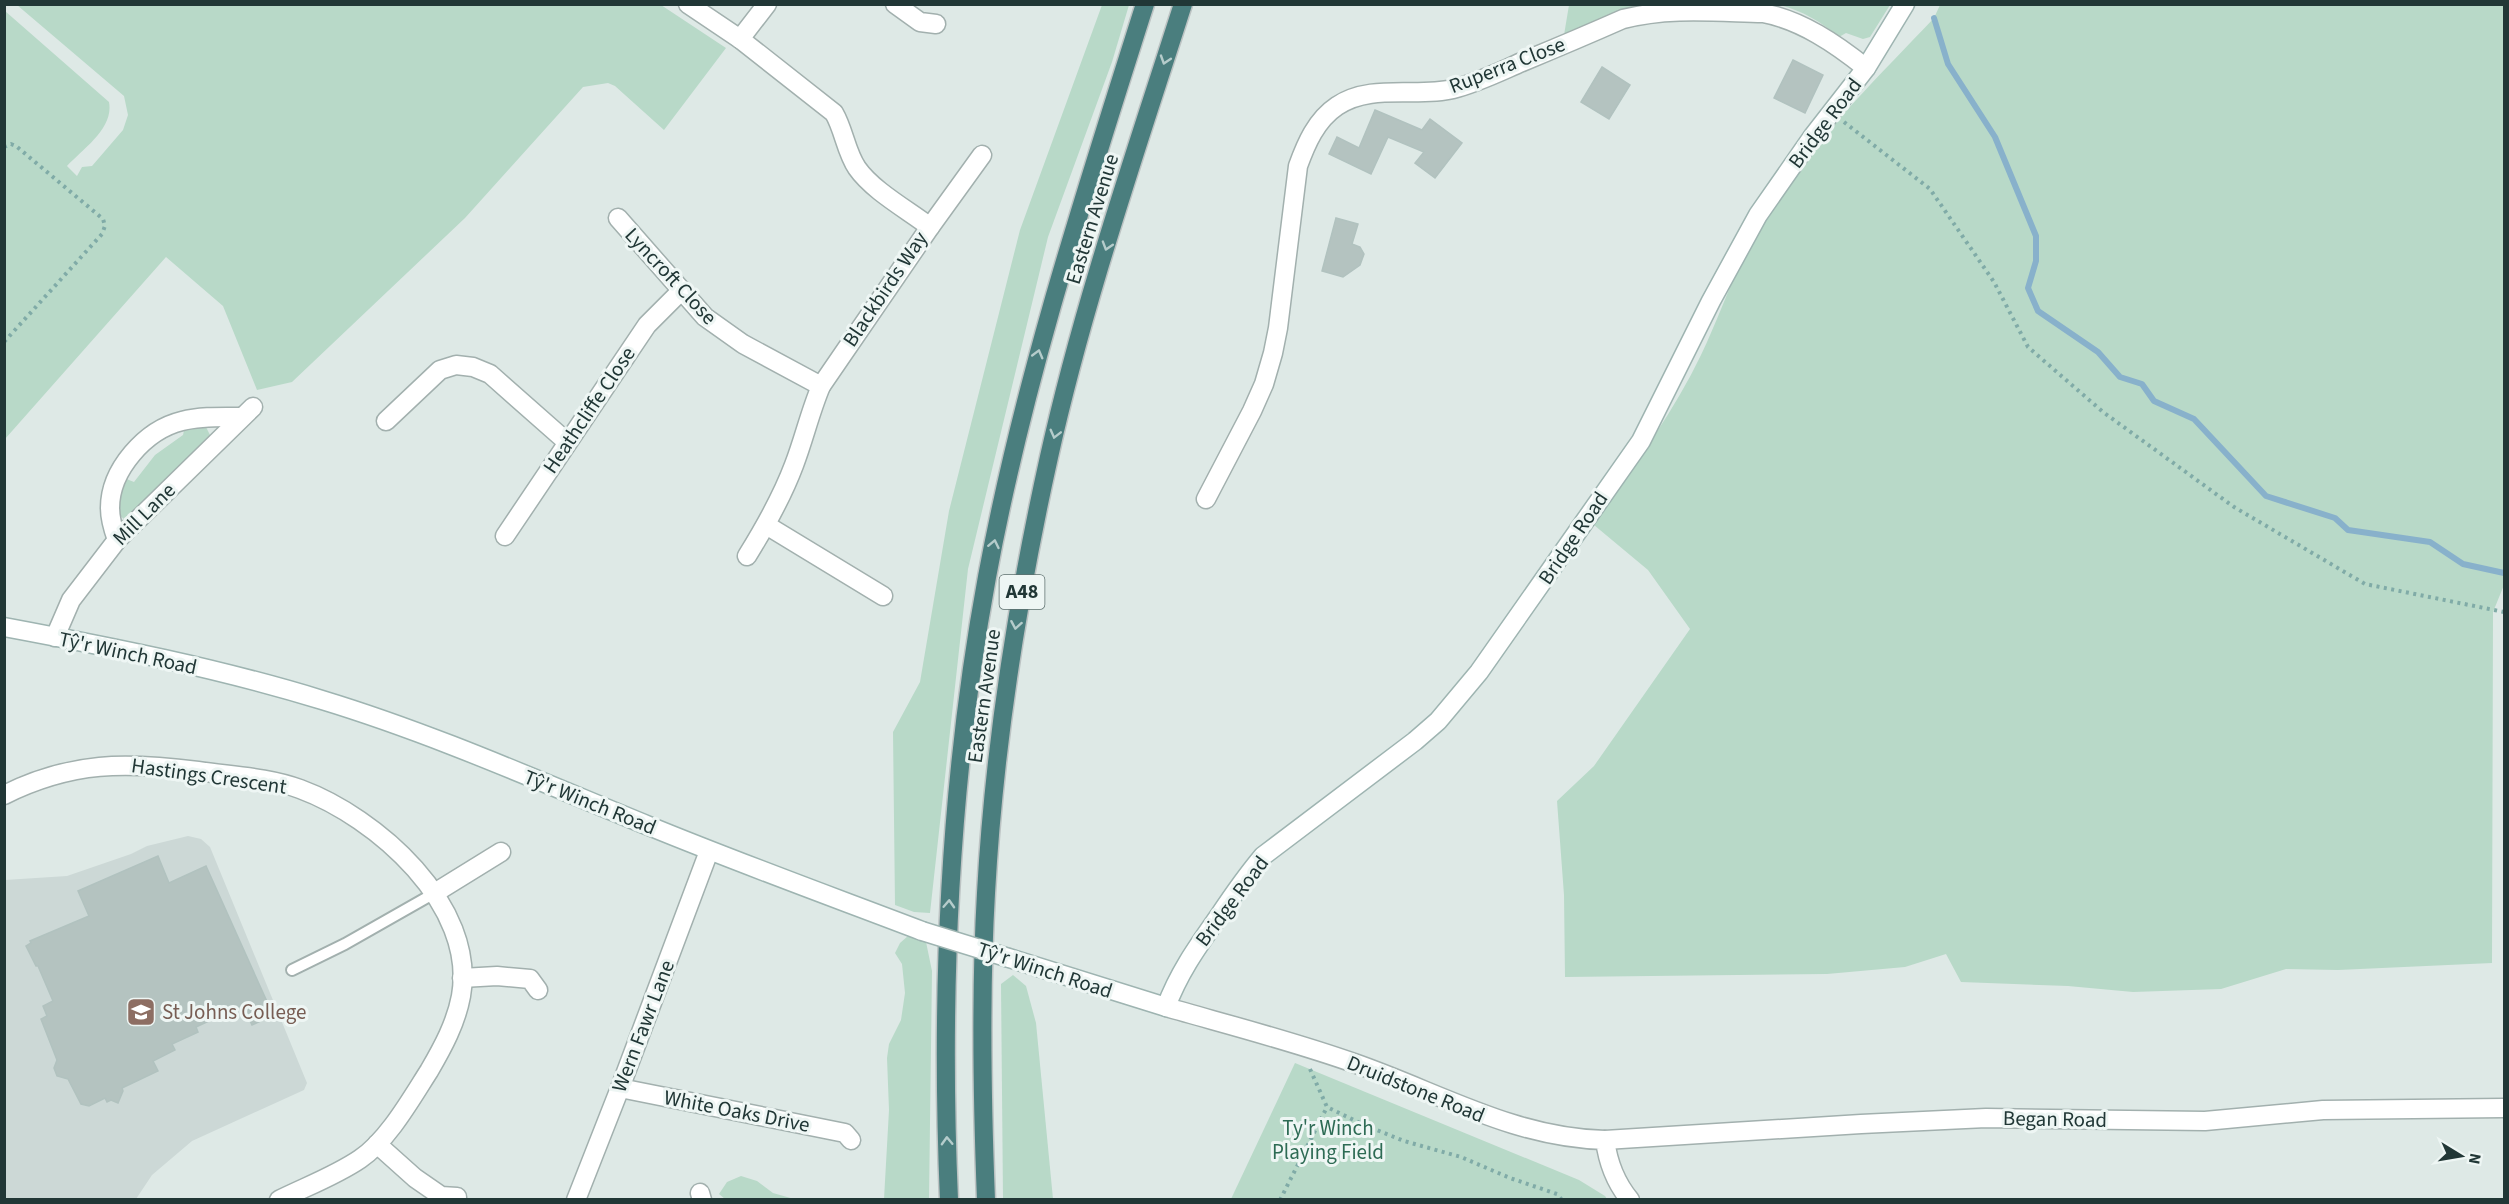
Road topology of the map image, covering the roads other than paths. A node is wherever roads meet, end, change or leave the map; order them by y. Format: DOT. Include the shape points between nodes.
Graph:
graph roads {
  1 [pos="688,4"];
  2 [pos="767,4"];
  3 [pos="895,4"];
  4 [pos="1145,4"];
  5 [pos="1183,4"];
  6 [pos="1905,4"];
  7 [pos="936,24"];
  8 [pos="740,39"];
  9 [pos="1866,68"];
  10 [pos="982,155"];
  11 [pos="618,218"];
  12 [pos="930,227"];
  13 [pos="682,290"];
  14 [pos="821,386"];
  15 [pos="386,421"];
  16 [pos="567,442"];
  17 [pos="1206,499"];
  18 [pos="765,525"];
  19 [pos="505,536"];
  20 [pos="117,540"];
  21 [pos="747,556"];
  22 [pos="883,596"];
  23 [pos="4,627"];
  24 [pos="55,637"];
  25 [pos="4,795"];
  26 [pos="709,851"];
  27 [pos="501,852"];
  28 [pos="434,894"];
  29 [pos="292,970"];
  30 [pos="462,978"];
  31 [pos="538,990"];
  32 [pos="1166,1007"];
  33 [pos="620,1088"];
  34 [pos="2505,1108"];
  35 [pos="851,1140"];
  36 [pos="1605,1140"];
  37 [pos="377,1144"];
  38 [pos="458,1197"];
  39 [pos="279,1200"];
  40 [pos="576,1200"];
  41 [pos="949,1200"];
  42 [pos="986,1200"];
  43 [pos="1630,1200"];
  1 -- 8 [label="street, Blackbirds Way"];
  2 -- 8 [label="street"];
  3 -- 7 [label="street" via="920,22"];
  41 -- 4 [label="highway, Eastern Avenue / A48, one-way" via="945,999 950,896 966,718 984,599 1042,338"];
  5 -- 42 [label="highway, Eastern Avenue / A48, one-way" via="1069,379 1050,454 1012,648 986,894 982,1052"];
  6 -- 9 [label="street, Bridge Road"];
  8 -- 12 [label="street, Blackbirds Way" via="834,113 857,168"];
  9 -- 17 [label="street, Ruperra Close" via="1794,20 1778,15 1669,11 1623,19 1453,89 1376,93 1336,106 1307,142 1298,166 1278,328 1264,384"];
  9 -- 32 [label="street, Bridge Road" via="1758,215 1641,441 1485,663 1452,705 1422,734 1263,856 1192,955 1173,986"];
  10 -- 12 [label="street"];
  11 -- 13 [label="street, Lyncroft Close"];
  12 -- 14 [label="street, Blackbirds Way"];
  13 -- 14 [label="street, Lyncroft Close" via="721,330"];
  13 -- 16 [label="street, Heathcliffe Close" via="647,325"];
  14 -- 18 [label="street, Blackbirds Way" via="795,463"];
  15 -- 16 [label="street" via="440,370 456,365 490,374"];
  16 -- 19 [label="street, Heathcliffe Close"];
  18 -- 21 [label="street, Blackbirds Way"];
  18 -- 22 [label="street"];
  20 -- 20 [label="street, Mill Lane" via="247,412 181,421 147,439 127,460 114,483 110,509"];
  20 -- 24 [label="street, Mill Lane" via="71,600"];
  23 -- 24 [label="street, Tŷ'r Winch Road"];
  24 -- 26 [label="street, Tŷ'r Winch Road" via="323,700 432,738"];
  25 -- 28 [label="street, Hastings Crescent" via="63,773 121,764 277,782 327,801 370,826 407,860"];
  26 -- 32 [label="street, Tŷ'r Winch Road, bridge" via="922,931"];
  26 -- 33 [label="street, Wern Fawr Lane"];
  27 -- 28 [label="street"];
  28 -- 29 [label="lane"];
  28 -- 30 [label="street, Hastings Crescent" via="454,934"];
  30 -- 31 [label="street" via="519,977 530,979"];
  30 -- 37 [label="street, Hastings Crescent" via="452,1029 412,1098"];
  32 -- 36 [label="street, Druidstone Road" via="1355,1063 1493,1119 1555,1137"];
  33 -- 35 [label="street, White Oaks Drive" via="845,1132"];
  33 -- 40 [label="street, Wern Fawr Lane"];
  34 -- 36 [label="street, Began Road" via="2323,1110 2205,1121 1986,1118"];
  36 -- 43 [label="street" via="1607,1161"];
  37 -- 38 [label="street" via="441,1197"];
  37 -- 39 [label="street, Hastings Crescent" via="361,1159"];
}
